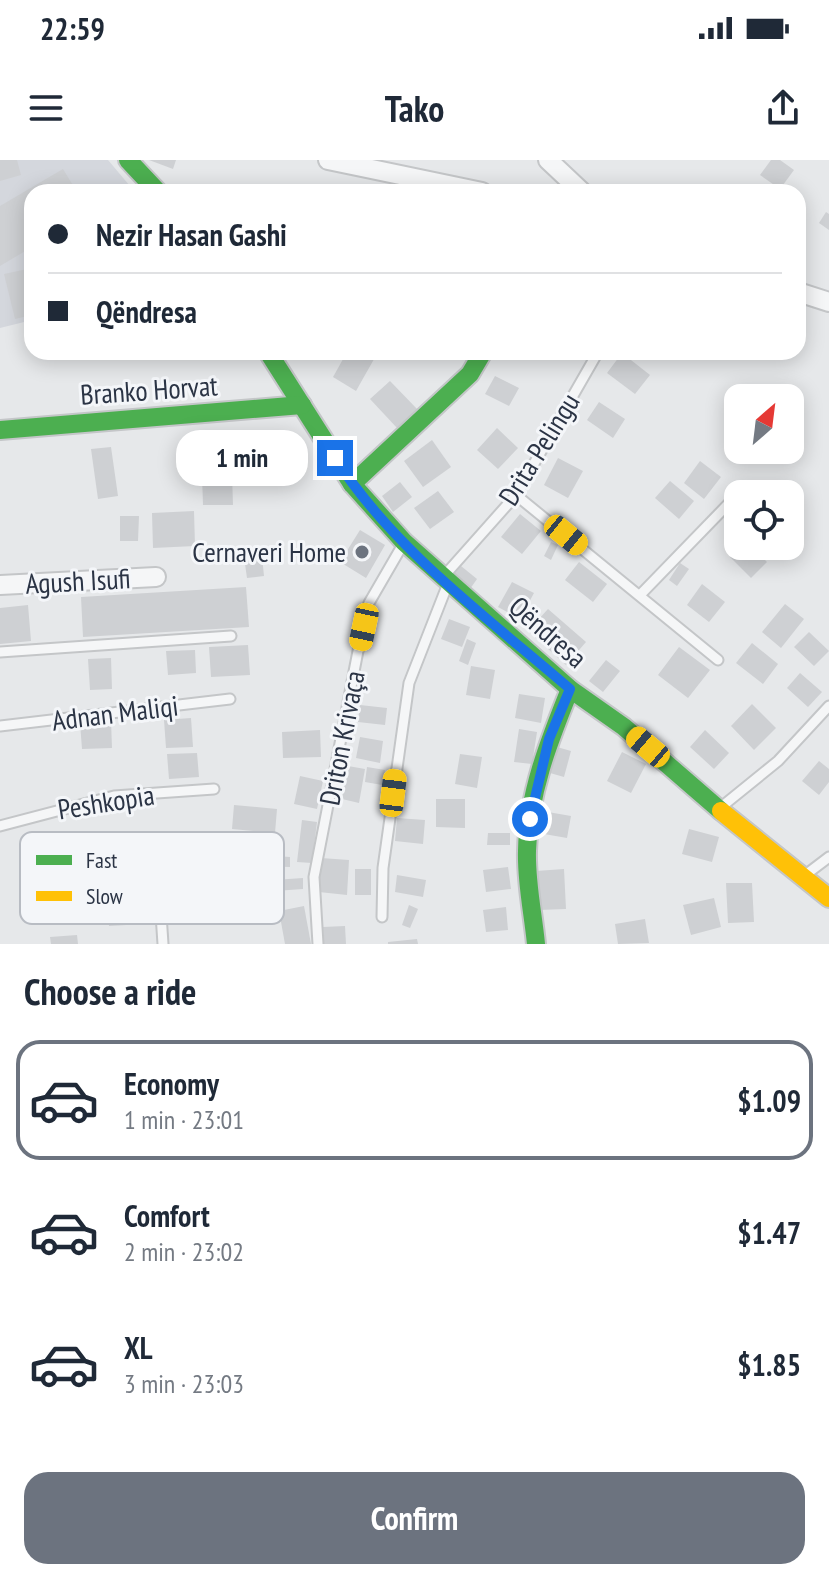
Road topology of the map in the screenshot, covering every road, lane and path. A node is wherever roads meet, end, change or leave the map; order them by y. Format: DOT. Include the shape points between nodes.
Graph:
graph roads {
  1 [pos="128,160"];
  2 [pos="328,160"];
  3 [pos="548,160"];
  4 [pos="150,184"];
  5 [pos="444,184"];
  6 [pos="574,184"];
  7 [pos="806,295"];
  8 [pos="829,302"];
  9 [pos="273,360"];
  10 [pos="478,360"];
  11 [pos="593,360"];
  12 [pos="302,405"];
  13 [pos="0,430"];
  14 [pos="352,484"];
  15 [pos="516,495"];
  16 [pos="724,508"];
  17 [pos="404,542"];
  18 [pos="156,577"];
  19 [pos="445,581"];
  20 [pos="0,585"];
  21 [pos="641,594"];
  22 [pos="231,636"];
  23 [pos="0,652"];
  24 [pos="718,660"];
  25 [pos="570,689"];
  26 [pos="230,699"];
  27 [pos="829,706"];
  28 [pos="0,726"];
  29 [pos="214,789"];
  30 [pos="720,808"];
  31 [pos="0,826"];
  32 [pos="829,857"];
  33 [pos="801,878"];
  34 [pos="829,898"];
  35 [pos="382,917"];
  36 [pos="162,924"];
  37 [pos="163,944"];
  38 [pos="318,944"];
  39 [pos="536,944"];
  1 -- 4 [label="street"];
  2 -- 5 [label="street"];
  3 -- 6 [label="street"];
  7 -- 8 [label="street"];
  9 -- 12 [label="street, Qëndresa"];
  10 -- 14 [label="street" via="470,374"];
  11 -- 15 [label="lane, Drita Pelingu"];
  12 -- 13 [label="street, Branko Horvat"];
  12 -- 14 [label="street, Qëndresa"];
  14 -- 17 [label="street, Qëndresa"];
  15 -- 19 [label="lane, Drita Pelingu"];
  15 -- 21 [label="lane"];
  16 -- 21 [label="lane"];
  17 -- 19 [label="street, Qëndresa"];
  17 -- 38 [label="lane, Driton Krivaça" via="369,603 358,651 314,877"];
  18 -- 20 [label="street, Agush Isufi"];
  19 -- 25 [label="street, Qëndresa"];
  19 -- 35 [label="lane" via="409,683 383,868"];
  21 -- 24 [label="lane"];
  22 -- 23 [label="lane"];
  25 -- 30 [label="street, Qëndresa"];
  25 -- 39 [label="street" via="549,739 530,819 527,852"];
  26 -- 28 [label="lane, Adnan Maliqi"];
  27 -- 30 [label="lane" via="778,761"];
  29 -- 31 [label="lane, Peshkopia" via="114,796"];
  30 -- 33 [label="street, Qëndresa"];
  32 -- 33 [label="lane"];
  33 -- 34 [label="street, Qëndresa"];
  36 -- 37 [label="lane"];
}
